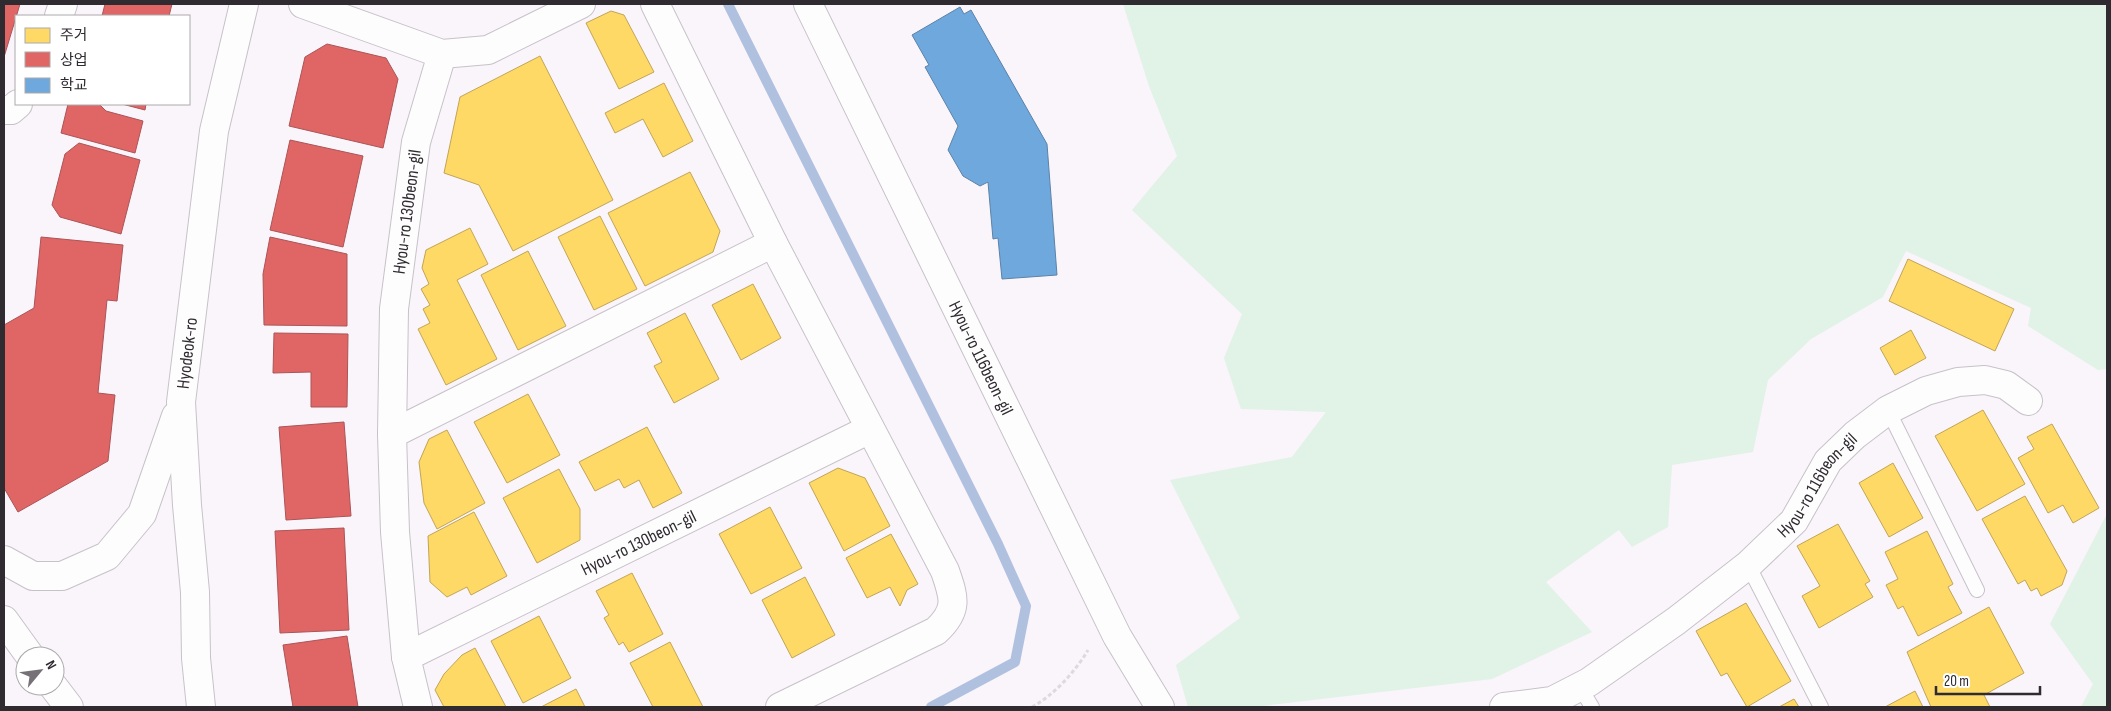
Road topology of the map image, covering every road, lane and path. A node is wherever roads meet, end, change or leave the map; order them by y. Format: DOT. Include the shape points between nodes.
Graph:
graph roads {
  1 [pos="244,4"];
  2 [pos="303,4"];
  3 [pos="581,4"];
  4 [pos="655,4"];
  5 [pos="808,4"];
  6 [pos="442,54"];
  7 [pos="17,105"];
  8 [pos="4,110"];
  9 [pos="774,243"];
  10 [pos="2028,401"];
  11 [pos="181,402"];
  12 [pos="1888,410"];
  13 [pos="870,429"];
  14 [pos="392,434"];
  15 [pos="4,560"];
  16 [pos="1748,565"];
  17 [pos="1978,590"];
  18 [pos="195,592"];
  19 [pos="4,620"];
  20 [pos="1117,636"];
  21 [pos="23,646"];
  22 [pos="406,657"];
  23 [pos="61,696"];
  24 [pos="1586,697"];
  25 [pos="69,707"];
  26 [pos="201,707"];
  27 [pos="217,707"];
  28 [pos="418,707"];
  29 [pos="780,707"];
  30 [pos="1032,707"];
  31 [pos="1160,707"];
  32 [pos="1504,707"];
  33 [pos="1822,707"];
  1 -- 11 [label="street, Hyodeok-ro" via="214,132"];
  2 -- 6 [label="street"];
  3 -- 6 [label="street" via="488,50"];
  4 -- 9 [label="street"];
  5 -- 20 [label="street, Hyou-ro 116beon-gil"];
  6 -- 14 [label="street, Hyou-ro 130beon-gil" via="416,142 394,309"];
  7 -- 8 [label="street" via="11,110"];
  9 -- 13 [label="street"];
  9 -- 14 [label="street"];
  10 -- 12 [label="street, Hyou-ro 116beon-gil" via="2006,385 1985,380 1926,391"];
  11 -- 15 [label="street" via="142,514 107,556 62,576 33,576"];
  11 -- 18 [label="street, Hyodeok-ro"];
  12 -- 16 [label="street, Hyou-ro 116beon-gil" via="1828,461 1794,521"];
  12 -- 17 [label="lane"];
  13 -- 22 [label="street, Hyou-ro 130beon-gil"];
  13 -- 29 [label="street" via="945,571 954,596 952,610 936,631"];
  14 -- 22 [label="street, Hyou-ro 130beon-gil" via="395,532"];
  16 -- 24 [label="street, Hyou-ro 116beon-gil"];
  16 -- 33 [label="lane"];
  18 -- 26 [label="street, Hyodeok-ro"];
  18 -- 27 [label="street"];
  19 -- 21 [label="street"];
  20 -- 30 [label="path" via="1090,646 1081,663 1044,701"];
  20 -- 31 [label="street, Hyou-ro 116beon-gil"];
  22 -- 28 [label="street, Hyou-ro 130beon-gil"];
  23 -- 25 [label="street"];
  24 -- 32 [label="street, Hyou-ro 116beon-gil"];
}
